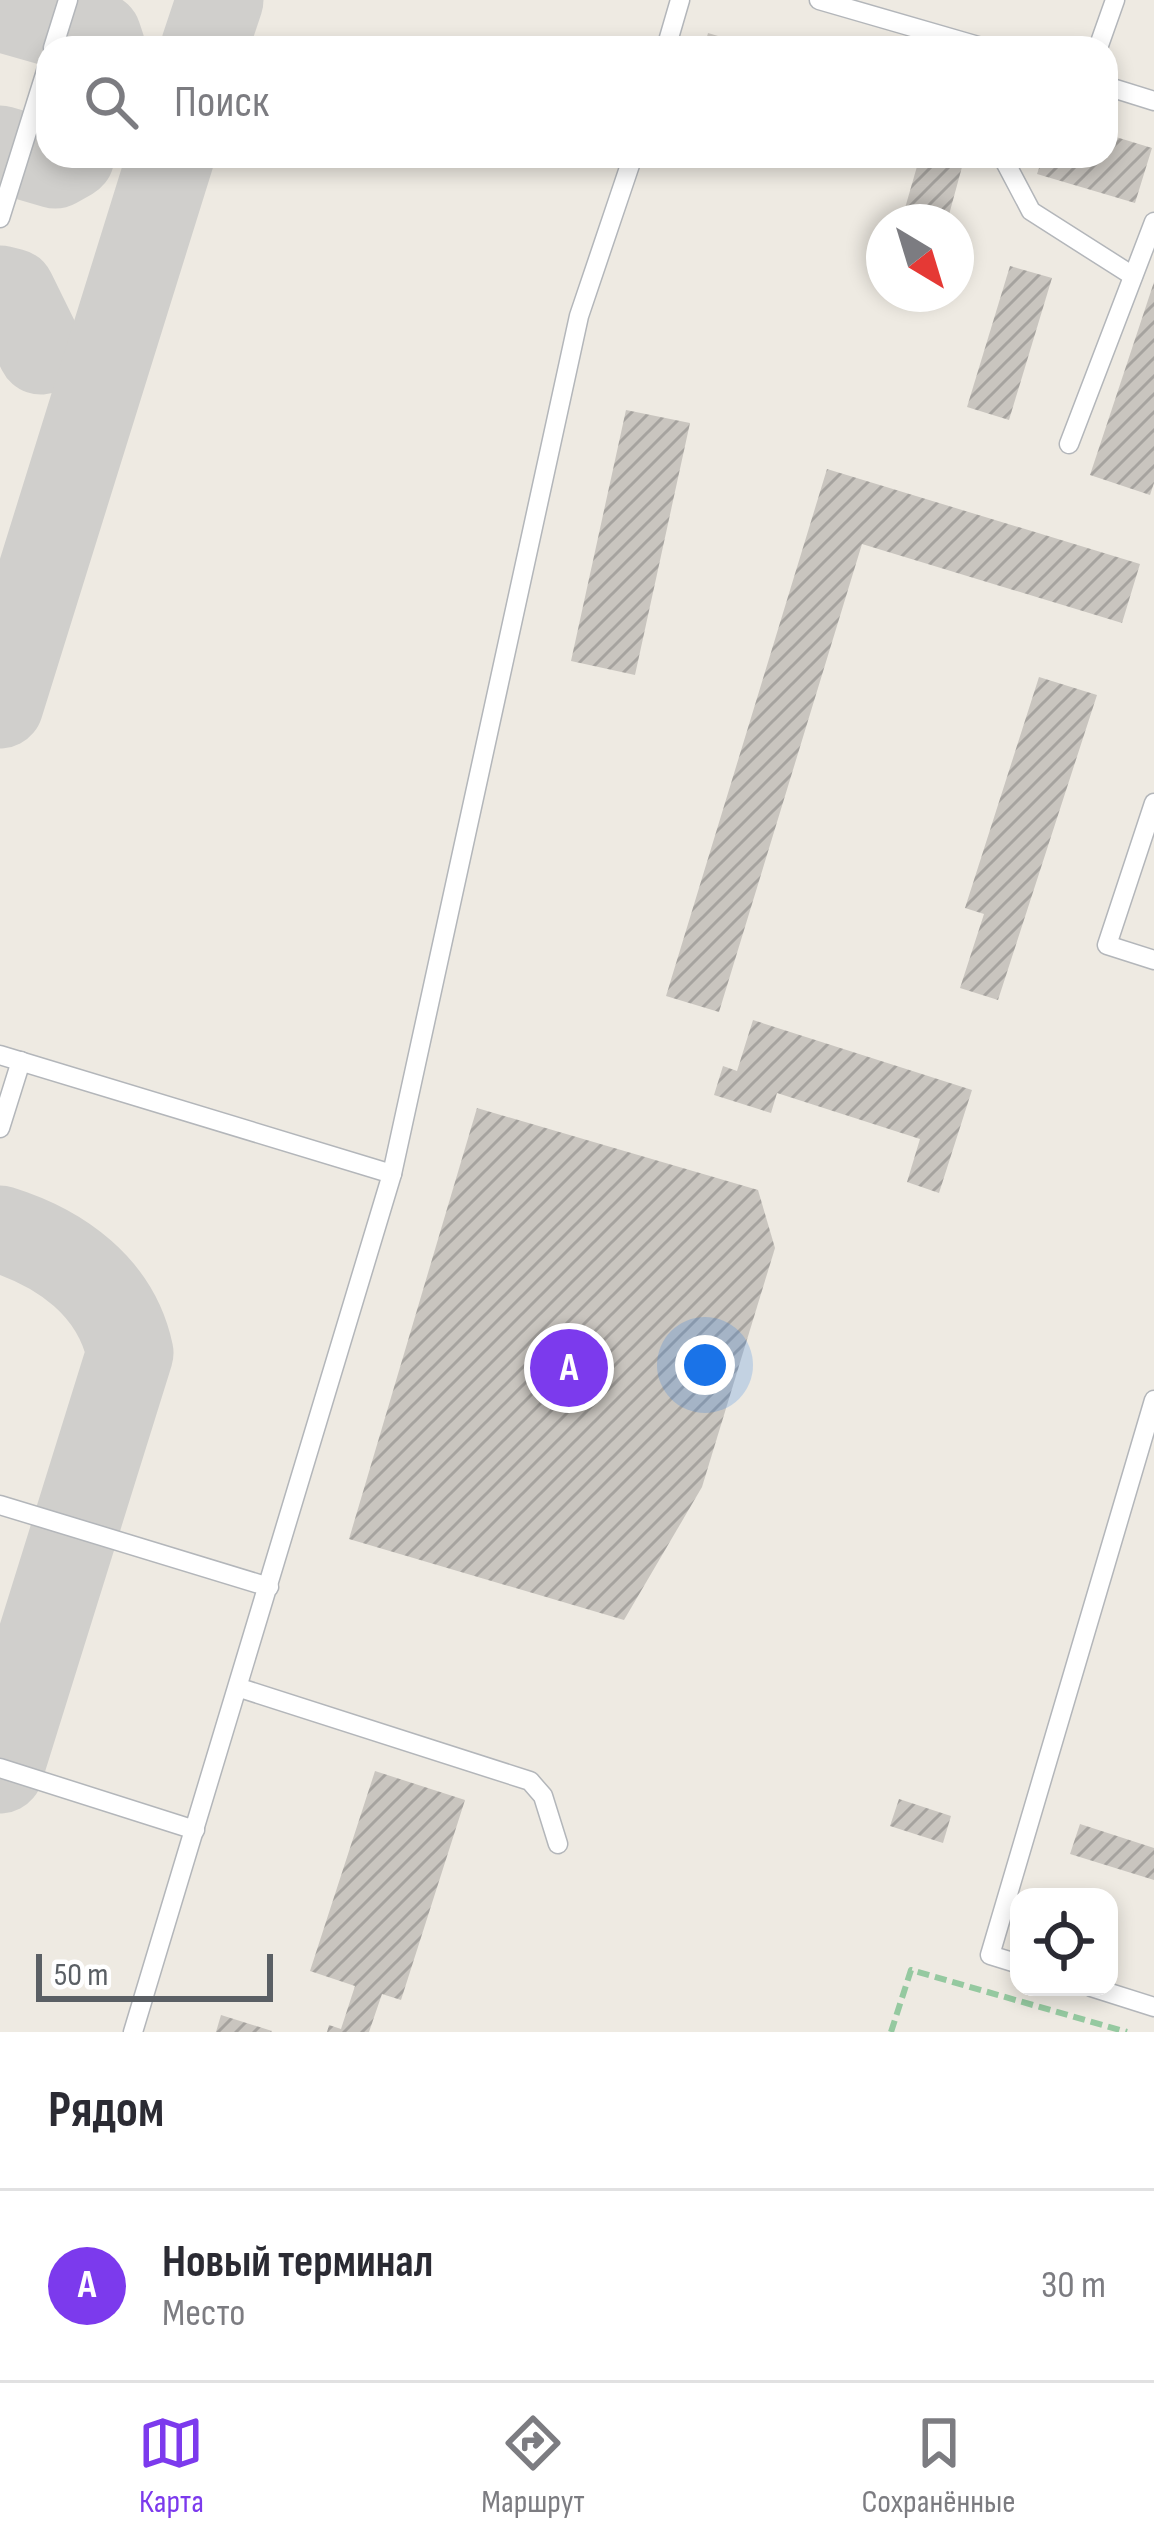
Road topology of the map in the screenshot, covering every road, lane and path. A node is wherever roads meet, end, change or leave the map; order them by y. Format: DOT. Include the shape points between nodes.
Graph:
graph roads {
  1 [pos="68,0"];
  2 [pos="680,0"];
  3 [pos="819,0"];
  4 [pos="1115,0"];
  5 [pos="57,36"];
  6 [pos="670,36"];
  7 [pos="944,36"];
  8 [pos="1102,36"];
  9 [pos="1118,90"];
  10 [pos="1154,101"];
  11 [pos="36,103"];
  12 [pos="629,168"];
  13 [pos="1008,168"];
  14 [pos="0,218"];
  15 [pos="1154,222"];
  16 [pos="1133,276"];
  17 [pos="1069,445"];
  18 [pos="1154,803"];
  19 [pos="1154,960"];
  20 [pos="0,1054"];
  21 [pos="21,1061"];
  22 [pos="0,1128"];
  23 [pos="392,1174"];
  24 [pos="1154,1400"];
  25 [pos="0,1505"];
  26 [pos="269,1587"];
  27 [pos="241,1688"];
  28 [pos="0,1768"];
  29 [pos="195,1830"];
  30 [pos="558,1844"];
  31 [pos="1010,1961"];
  32 [pos="1118,1996"];
  33 [pos="1154,2007"];
  34 [pos="133,2032"];
  35 [pos="891,2032"];
  36 [pos="1127,2032"];
  1 -- 5 [label="lane"];
  2 -- 6 [label="lane"];
  3 -- 7 [label="lane"];
  4 -- 8 [label="lane"];
  9 -- 10 [label="lane"];
  11 -- 14 [label="lane"];
  12 -- 23 [label="lane" via="578,316"];
  13 -- 16 [label="lane" via="1031,211"];
  15 -- 16 [label="lane"];
  16 -- 17 [label="lane"];
  18 -- 19 [label="lane" via="1107,945"];
  20 -- 21 [label="lane"];
  21 -- 22 [label="lane"];
  21 -- 23 [label="lane"];
  23 -- 26 [label="lane"];
  24 -- 31 [label="lane" via="990,1955"];
  25 -- 26 [label="lane"];
  26 -- 27 [label="lane"];
  27 -- 29 [label="lane"];
  27 -- 30 [label="lane" via="530,1780"];
  28 -- 29 [label="lane"];
  29 -- 34 [label="lane"];
  32 -- 33 [label="lane"];
  35 -- 36 [label="path" via="911,1970"];
}
